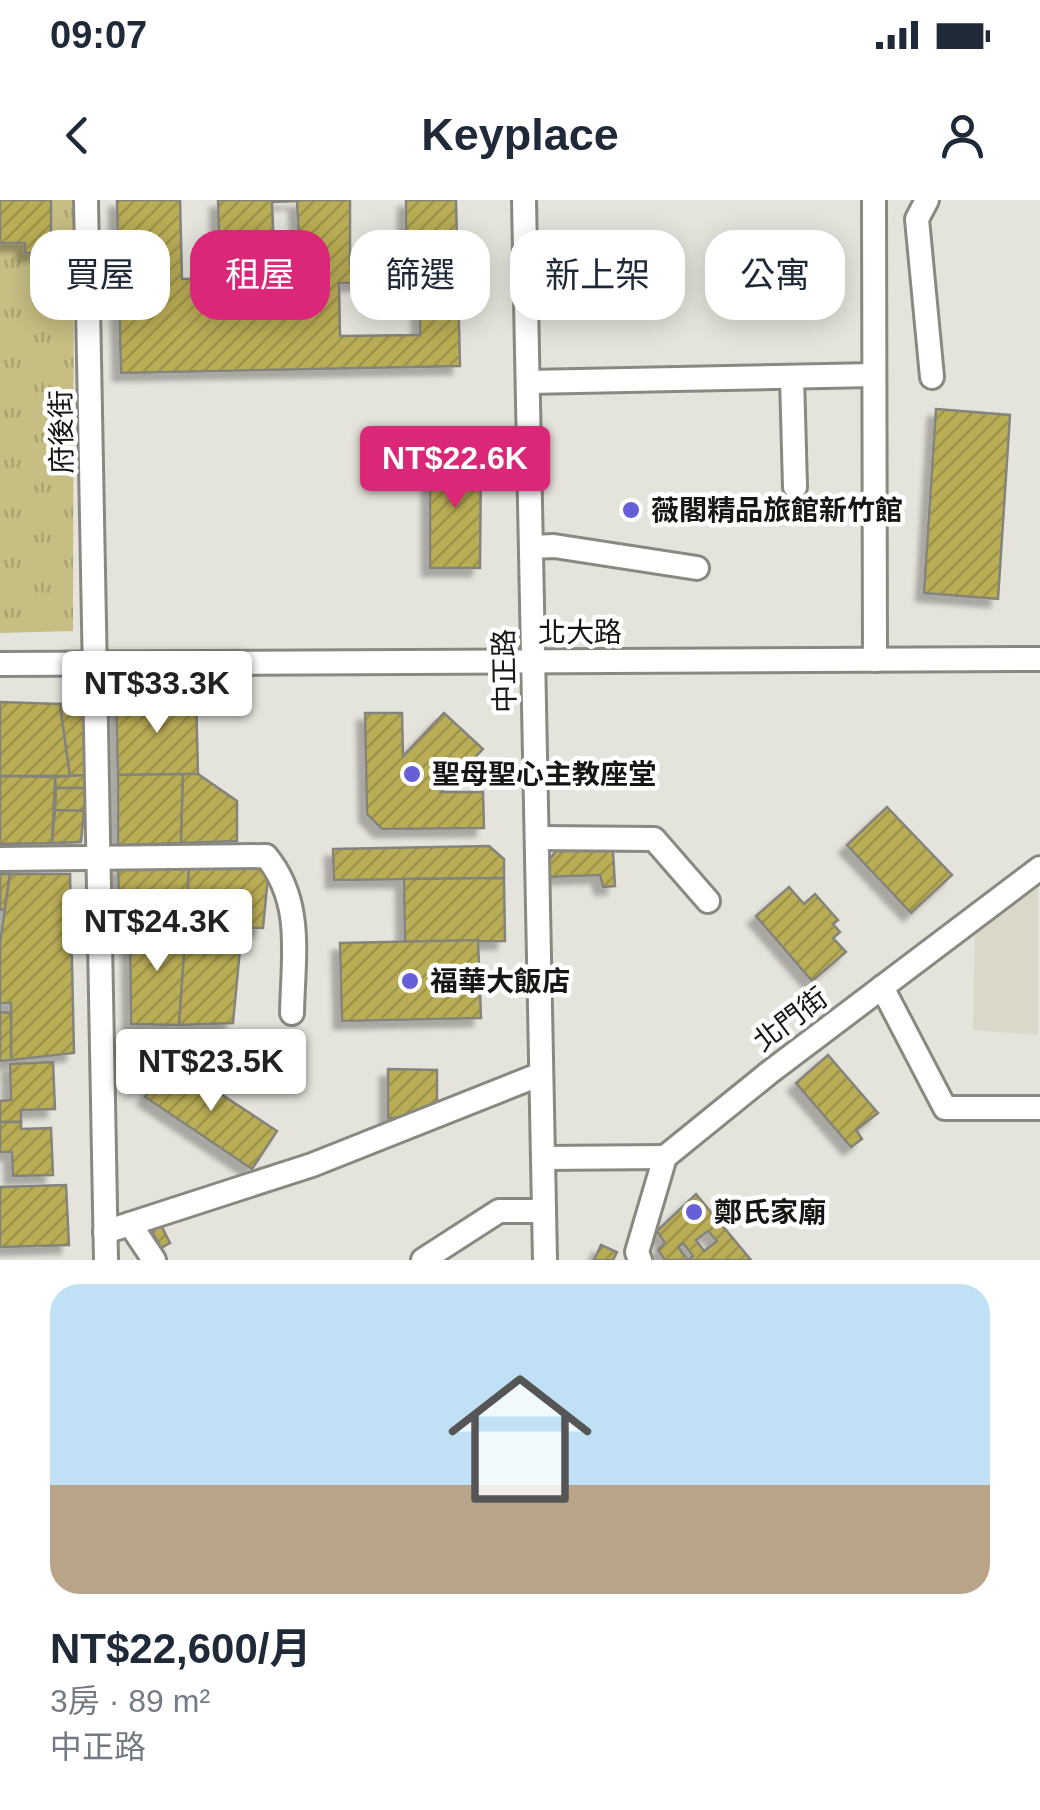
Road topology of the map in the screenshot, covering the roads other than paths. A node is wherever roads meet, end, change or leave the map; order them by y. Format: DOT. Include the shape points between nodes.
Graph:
graph roads {
  1 [pos="86,200"];
  2 [pos="524,200"];
  3 [pos="874,200"];
  4 [pos="927,200"];
  5 [pos="874,376"];
  6 [pos="792,377"];
  7 [pos="932,377"];
  8 [pos="528,382"];
  9 [pos="795,487"];
  10 [pos="531,548"];
  11 [pos="697,568"];
  12 [pos="1040,659"];
  13 [pos="875,660"];
  14 [pos="534,662"];
  15 [pos="0,664"];
  16 [pos="96,664"];
  17 [pos="537,838"];
  18 [pos="0,859"];
  19 [pos="99,859"];
  20 [pos="1040,868"];
  21 [pos="708,901"];
  22 [pos="882,988"];
  23 [pos="292,1014"];
  24 [pos="541,1074"];
  25 [pos="1040,1108"];
  26 [pos="665,1157"];
  27 [pos="543,1158"];
  28 [pos="544,1211"];
  29 [pos="130,1224"];
  30 [pos="106,1232"];
  31 [pos="106,1260"];
  32 [pos="154,1260"];
  33 [pos="423,1260"];
  34 [pos="545,1260"];
  35 [pos="640,1260"];
  1 -- 16 [label="street, 府後街"];
  2 -- 8 [label="street, 中正路"];
  3 -- 5 [label="street"];
  4 -- 7 [label="street" via="917,218"];
  5 -- 6 [label="street"];
  5 -- 13 [label="street"];
  6 -- 8 [label="street"];
  6 -- 9 [label="street"];
  8 -- 10 [label="street, 中正路"];
  10 -- 11 [label="street"];
  10 -- 14 [label="street, 中正路"];
  12 -- 13 [label="street, 北大路"];
  13 -- 14 [label="street, 北大路"];
  14 -- 16 [label="street, 北大路"];
  14 -- 17 [label="street, 中正路"];
  15 -- 16 [label="street, 北大路"];
  16 -- 19 [label="street, 府後街"];
  17 -- 21 [label="street" via="654,839"];
  17 -- 24 [label="street, 中正路"];
  18 -- 19 [label="street"];
  19 -- 23 [label="street" via="266,856 293,906"];
  19 -- 30 [label="street, 府後街"];
  20 -- 22 [label="street, 北門街"];
  22 -- 25 [label="street" via="946,1108"];
  22 -- 26 [label="street, 北門街"];
  24 -- 27 [label="street, 中正路"];
  24 -- 29 [label="street" via="312,1165"];
  26 -- 27 [label="street"];
  26 -- 35 [label="street"];
  27 -- 28 [label="street, 中正路"];
  28 -- 33 [label="street" via="499,1211"];
  28 -- 34 [label="street, 中正路"];
  29 -- 30 [label="street"];
  29 -- 32 [label="street"];
  30 -- 31 [label="street, 府後街"];
}
